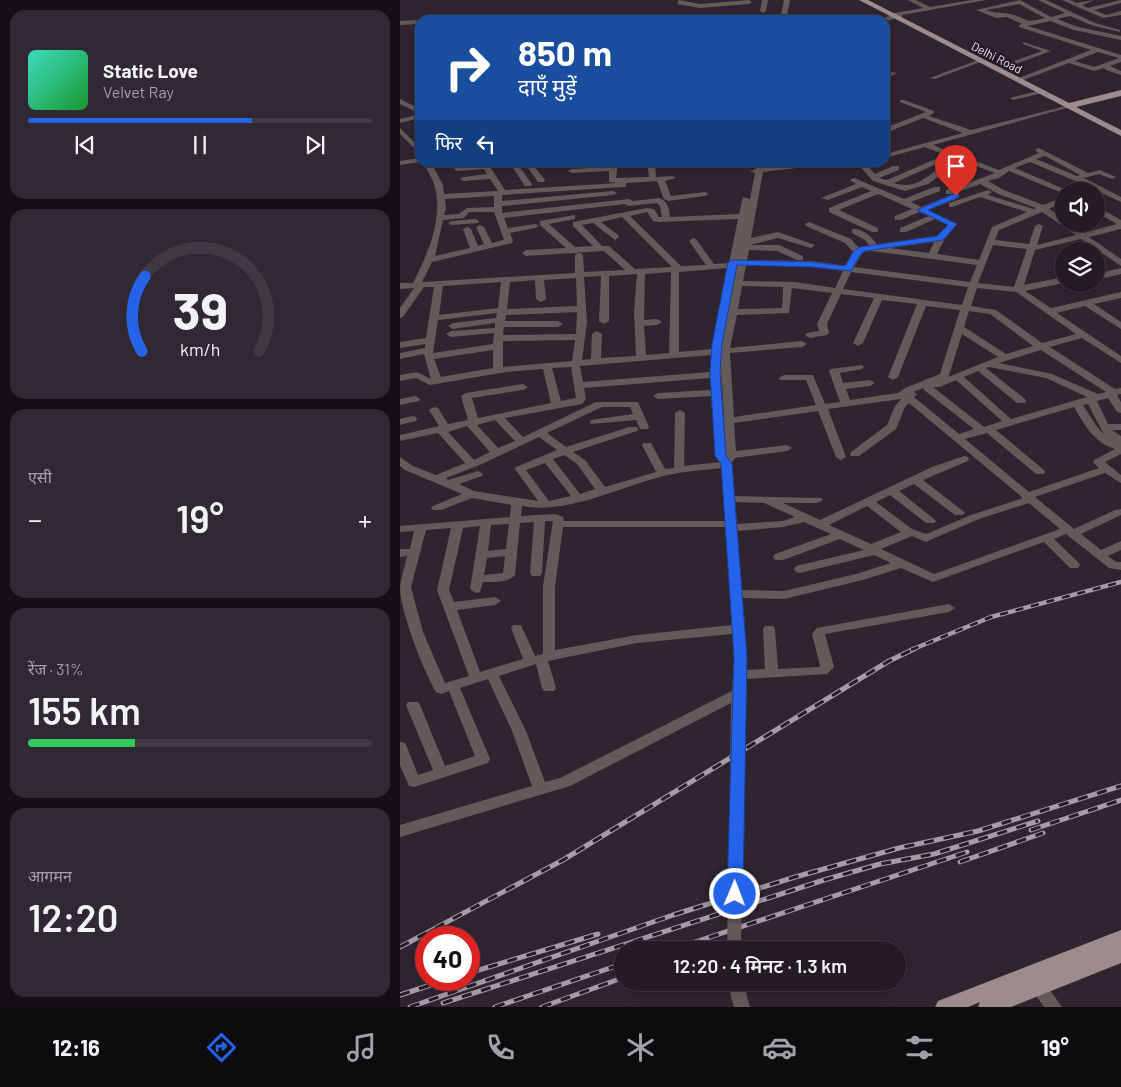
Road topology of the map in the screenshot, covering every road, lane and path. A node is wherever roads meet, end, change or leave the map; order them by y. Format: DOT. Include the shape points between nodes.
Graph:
graph roads {
  1 [pos="683,0"];
  2 [pos="765,0"];
  3 [pos="787,0"];
  4 [pos="793,0"];
  5 [pos="863,0"];
  6 [pos="869,0"];
  7 [pos="914,0"];
  8 [pos="983,0"];
  9 [pos="1041,0"];
  10 [pos="1065,0"];
  11 [pos="1092,0"];
  12 [pos="750,1"];
  13 [pos="963,2"];
  14 [pos="1080,2"];
  15 [pos="1120,2"];
  16 [pos="930,9"];
  17 [pos="1026,9"];
  18 [pos="979,10"];
  19 [pos="1086,10"];
  20 [pos="763,11"];
  21 [pos="746,12"];
  22 [pos="990,13"];
  23 [pos="1017,13"];
  24 [pos="1121,13"];
  25 [pos="1070,14"];
  26 [pos="784,15"];
  27 [pos="790,15"];
  28 [pos="896,15"];
  29 [pos="1008,15"];
  30 [pos="890,17"];
  31 [pos="1049,18"];
  32 [pos="1058,21"];
  33 [pos="415,22"];
  34 [pos="400,23"];
  35 [pos="1066,25"];
  36 [pos="1028,27"];
  37 [pos="1121,31"];
  38 [pos="1039,32"];
  39 [pos="1087,32"];
  40 [pos="1100,35"];
  41 [pos="1080,36"];
  42 [pos="1121,40"];
  43 [pos="1025,43"];
  44 [pos="1081,45"];
  45 [pos="1102,46"];
  46 [pos="1121,58"];
  47 [pos="980,61"];
  48 [pos="1068,61"];
  49 [pos="1106,65"];
  50 [pos="1000,68"];
  51 [pos="894,73"];
  52 [pos="1121,73"];
  53 [pos="890,75"];
  54 [pos="933,78"];
  55 [pos="1021,79"];
  56 [pos="1041,92"];
  57 [pos="1121,93"];
  58 [pos="1013,98"];
  59 [pos="400,101"];
  60 [pos="902,101"];
  61 [pos="934,103"];
  62 [pos="893,104"];
  63 [pos="1070,106"];
  64 [pos="415,109"];
  65 [pos="923,113"];
  66 [pos="415,117"];
  67 [pos="400,121"];
  68 [pos="890,129"];
  69 [pos="400,130"];
  70 [pos="1121,132"];
  71 [pos="970,133"];
  72 [pos="925,145"];
  73 [pos="415,146"];
  74 [pos="400,154"];
  75 [pos="890,155"];
  76 [pos="952,157"];
  77 [pos="1029,160"];
  78 [pos="404,162"];
  79 [pos="430,167"];
  80 [pos="458,167"];
  81 [pos="469,167"];
  82 [pos="486,167"];
  83 [pos="516,167"];
  84 [pos="531,167"];
  85 [pos="613,167"];
  86 [pos="652,167"];
  87 [pos="757,167"];
  88 [pos="864,167"];
  89 [pos="896,168"];
  90 [pos="1008,168"];
  91 [pos="572,171"];
  92 [pos="912,172"];
  93 [pos="999,172"];
  94 [pos="1076,174"];
  95 [pos="1121,174"];
  96 [pos="492,176"];
  97 [pos="655,177"];
  98 [pos="874,177"];
  99 [pos="926,177"];
  100 [pos="672,178"];
  101 [pos="464,179"];
  102 [pos="541,180"];
  103 [pos="854,180"];
  104 [pos="981,181"];
  105 [pos="1090,181"];
  106 [pos="887,183"];
  107 [pos="528,184"];
  108 [pos="862,184"];
  109 [pos="623,186"];
  110 [pos="965,186"];
  111 [pos="1055,187"];
  112 [pos="936,189"];
  113 [pos="996,190"];
  114 [pos="877,191"];
  115 [pos="705,194"];
  116 [pos="982,194"];
  117 [pos="825,198"];
  118 [pos="442,200"];
  119 [pos="1121,200"];
  120 [pos="499,202"];
  121 [pos="904,202"];
  122 [pos="1055,203"];
  123 [pos="952,205"];
  124 [pos="628,208"];
  125 [pos="962,208"];
  126 [pos="920,209"];
  127 [pos="1040,209"];
  128 [pos="1105,214"];
  129 [pos="572,216"];
  130 [pos="937,217"];
  131 [pos="1055,217"];
  132 [pos="898,218"];
  133 [pos="666,219"];
  134 [pos="745,219"];
  135 [pos="594,220"];
  136 [pos="439,222"];
  137 [pos="808,224"];
  138 [pos="1121,224"];
  139 [pos="535,226"];
  140 [pos="1038,226"];
  141 [pos="466,229"];
  142 [pos="504,230"];
  143 [pos="875,230"];
  144 [pos="903,230"];
  145 [pos="855,231"];
  146 [pos="1077,232"];
  147 [pos="1083,236"];
  148 [pos="615,238"];
  149 [pos="940,238"];
  150 [pos="693,241"];
  151 [pos="990,242"];
  152 [pos="745,245"];
  153 [pos="812,245"];
  154 [pos="489,246"];
  155 [pos="599,248"];
  156 [pos="871,248"];
  157 [pos="1032,248"];
  158 [pos="475,249"];
  159 [pos="576,252"];
  160 [pos="858,252"];
  161 [pos="615,253"];
  162 [pos="526,256"];
  163 [pos="932,256"];
  164 [pos="429,260"];
  165 [pos="801,261"];
  166 [pos="982,263"];
  167 [pos="1121,263"];
  168 [pos="737,264"];
  169 [pos="712,267"];
  170 [pos="677,269"];
  171 [pos="847,270"];
  172 [pos="1121,270"];
  173 [pos="637,272"];
  174 [pos="1105,273"];
  175 [pos="605,274"];
  176 [pos="579,276"];
  177 [pos="539,278"];
  178 [pos="739,279"];
  179 [pos="506,280"];
  180 [pos="788,281"];
  181 [pos="1055,284"];
  182 [pos="440,285"];
  183 [pos="400,286"];
  184 [pos="418,286"];
  185 [pos="973,287"];
  186 [pos="837,291"];
  187 [pos="1020,292"];
  188 [pos="1121,295"];
  189 [pos="879,297"];
  190 [pos="541,299"];
  191 [pos="922,303"];
  192 [pos="1087,303"];
  193 [pos="965,308"];
  194 [pos="581,309"];
  195 [pos="732,312"];
  196 [pos="1048,312"];
  197 [pos="400,315"];
  198 [pos="433,318"];
  199 [pos="604,321"];
  200 [pos="657,322"];
  201 [pos="640,323"];
  202 [pos="558,324"];
  203 [pos="1121,326"];
  204 [pos="500,327"];
  205 [pos="959,328"];
  206 [pos="597,334"];
  207 [pos="810,334"];
  208 [pos="1081,335"];
  209 [pos="580,338"];
  210 [pos="858,343"];
  211 [pos="802,344"];
  212 [pos="400,345"];
  213 [pos="1041,346"];
  214 [pos="429,349"];
  215 [pos="720,352"];
  216 [pos="674,355"];
  217 [pos="400,356"];
  218 [pos="1004,357"];
  219 [pos="641,358"];
  220 [pos="1121,360"];
  221 [pos="596,361"];
  222 [pos="576,363"];
  223 [pos="546,366"];
  224 [pos="984,366"];
  225 [pos="859,367"];
  226 [pos="517,368"];
  227 [pos="498,370"];
  228 [pos="715,375"];
  229 [pos="893,377"];
  230 [pos="958,377"];
  231 [pos="400,378"];
  232 [pos="784,378"];
  233 [pos="437,381"];
  234 [pos="624,381"];
  235 [pos="870,383"];
  236 [pos="578,385"];
  237 [pos="839,387"];
  238 [pos="928,388"];
  239 [pos="716,393"];
  240 [pos="1115,393"];
  241 [pos="658,396"];
  242 [pos="908,397"];
  243 [pos="626,398"];
  244 [pos="415,399"];
  245 [pos="1021,401"];
  246 [pos="1087,401"];
  247 [pos="400,402"];
  248 [pos="846,404"];
  249 [pos="557,405"];
  250 [pos="822,407"];
  251 [pos="434,410"];
  252 [pos="1121,410"];
  253 [pos="680,413"];
  254 [pos="639,416"];
  255 [pos="498,418"];
  256 [pos="412,419"];
  257 [pos="723,421"];
  258 [pos="400,422"];
  259 [pos="595,422"];
  260 [pos="472,423"];
  261 [pos="1010,423"];
  262 [pos="1105,427"];
  263 [pos="1121,427"];
  264 [pos="444,429"];
  265 [pos="986,430"];
  266 [pos="538,432"];
  267 [pos="400,438"];
  268 [pos="959,438"];
  269 [pos="521,441"];
  270 [pos="1121,441"];
  271 [pos="647,445"];
  272 [pos="787,448"];
  273 [pos="1121,449"];
  274 [pos="565,450"];
  275 [pos="497,453"];
  276 [pos="855,454"];
  277 [pos="841,457"];
  278 [pos="547,458"];
  279 [pos="726,459"];
  280 [pos="964,459"];
  281 [pos="400,460"];
  282 [pos="475,469"];
  283 [pos="1107,469"];
  284 [pos="679,470"];
  285 [pos="1040,472"];
  286 [pos="662,473"];
  287 [pos="437,478"];
  288 [pos="915,479"];
  289 [pos="1121,480"];
  290 [pos="449,483"];
  291 [pos="891,490"];
  292 [pos="602,491"];
  293 [pos="729,493"];
  294 [pos="470,494"];
  295 [pos="578,498"];
  296 [pos="1029,498"];
  297 [pos="765,500"];
  298 [pos="817,500"];
  299 [pos="867,501"];
  300 [pos="546,504"];
  301 [pos="437,508"];
  302 [pos="1119,512"];
  303 [pos="959,513"];
  304 [pos="515,514"];
  305 [pos="540,518"];
  306 [pos="806,518"];
  307 [pos="930,521"];
  308 [pos="486,523"];
  309 [pos="558,524"];
  310 [pos="458,525"];
  311 [pos="819,525"];
  312 [pos="731,526"];
  313 [pos="421,528"];
  314 [pos="400,529"];
  315 [pos="1069,532"];
  316 [pos="910,533"];
  317 [pos="840,535"];
  318 [pos="1046,538"];
  319 [pos="1121,545"];
  320 [pos="872,550"];
  321 [pos="414,552"];
  322 [pos="511,552"];
  323 [pos="400,553"];
  324 [pos="481,555"];
  325 [pos="778,556"];
  326 [pos="1100,556"];
  327 [pos="901,564"];
  328 [pos="1074,565"];
  329 [pos="1121,566"];
  330 [pos="800,569"];
  331 [pos="536,573"];
  332 [pos="402,588"];
  333 [pos="736,594"];
  334 [pos="495,601"];
  335 [pos="404,604"];
  336 [pos="448,607"];
  337 [pos="949,608"];
  338 [pos="517,628"];
  339 [pos="738,629"];
  340 [pos="770,629"];
  341 [pos="540,659"];
  342 [pos="492,674"];
  343 [pos="772,674"];
  344 [pos="739,675"];
  345 [pos="476,678"];
  346 [pos="453,686"];
  347 [pos="549,688"];
  348 [pos="738,701"];
  349 [pos="413,705"];
  350 [pos="400,747"];
  351 [pos="441,774"];
  352 [pos="540,790"];
  353 [pos="400,831"];
  354 [pos="1121,938"];
  355 [pos="734,941"];
  356 [pos="1121,954"];
  357 [pos="1038,987"];
  358 [pos="738,991"];
  359 [pos="742,1007"];
  360 [pos="945,1007"];
  361 [pos="988,1007"];
  362 [pos="1054,1007"];
  1 -- 12 [label="street" via="679,4 700,6"];
  2 -- 20 [label="street"];
  3 -- 26 [label="street"];
  4 -- 27 [label="street"];
  5 -- 28 [label="main road, Delhi Road"];
  6 -- 28 [label="main road"];
  7 -- 16 [label="street"];
  8 -- 13 [label="street"];
  9 -- 25 [label="street"];
  10 -- 14 [label="street"];
  11 -- 14 [label="street"];
  12 -- 21 [label="street"];
  13 -- 16 [label="street"];
  13 -- 18 [label="street"];
  14 -- 19 [label="street"];
  15 -- 19 [label="street"];
  16 -- 28 [label="street"];
  17 -- 18 [label="street" via="1018,2"];
  17 -- 22 [label="street"];
  17 -- 31 [label="street"];
  18 -- 22 [label="street"];
  19 -- 24 [label="street" via="1107,17"];
  19 -- 25 [label="street"];
  22 -- 29 [label="street"];
  23 -- 29 [label="street"];
  25 -- 31 [label="street"];
  25 -- 37 [label="street"];
  28 -- 30 [label="street"];
  28 -- 47 [label="main road, Delhi Road"];
  28 -- 50 [label="main road"];
  29 -- 36 [label="street"];
  31 -- 32 [label="street"];
  31 -- 36 [label="street"];
  32 -- 35 [label="street"];
  32 -- 36 [label="street"];
  33 -- 34 [label="street"];
  35 -- 38 [label="street"];
  35 -- 39 [label="street"];
  36 -- 38 [label="street"];
  38 -- 44 [label="street"];
  39 -- 40 [label="street"];
  39 -- 41 [label="street"];
  40 -- 44 [label="street"];
  40 -- 45 [label="street"];
  42 -- 45 [label="street"];
  42 -- 45 [label="street"];
  43 -- 50 [label="street" via="1048,51"];
  44 -- 45 [label="street"];
  45 -- 46 [label="street"];
  45 -- 48 [label="street"];
  46 -- 49 [label="street"];
  47 -- 54 [label="street"];
  47 -- 56 [label="main road, Delhi Road"];
  48 -- 49 [label="street" via="1094,69"];
  48 -- 55 [label="street"];
  49 -- 52 [label="street" via="1108,69"];
  50 -- 55 [label="main road"];
  51 -- 53 [label="street"];
  55 -- 63 [label="main road"];
  56 -- 58 [label="street"];
  56 -- 63 [label="main road, Delhi Road"];
  57 -- 63 [label="main road"];
  59 -- 64 [label="street"];
  60 -- 65 [label="street"];
  61 -- 65 [label="street"];
  62 -- 65 [label="street"];
  63 -- 70 [label="main road, Delhi Road"];
  63 -- 71 [label="street"];
  65 -- 68 [label="street"];
  65 -- 71 [label="street"];
  66 -- 67 [label="street"];
  69 -- 73 [label="street"];
  71 -- 72 [label="street"];
  72 -- 75 [label="street"];
  72 -- 76 [label="street"];
  74 -- 78 [label="street"];
  76 -- 92 [label="street"];
  76 -- 93 [label="street"];
  76 -- 106 [label="street" via="925,182 907,189"];
  76 -- 110 [label="street" via="954,167 947,176"];
  77 -- 90 [label="street"];
  77 -- 94 [label="street"];
  77 -- 94 [label="street" via="1041,151"];
  79 -- 118 [label="street"];
  80 -- 81 [label="street"];
  82 -- 96 [label="street"];
  83 -- 107 [label="street"];
  84 -- 102 [label="street"];
  85 -- 91 [label="street"];
  85 -- 97 [label="street"];
  85 -- 109 [label="street" via="612,181"];
  86 -- 97 [label="street"];
  87 -- 134 [label="street"];
  88 -- 98 [label="street"];
  89 -- 98 [label="street"];
  90 -- 93 [label="street"];
  90 -- 111 [label="street"];
  92 -- 99 [label="street"];
  92 -- 106 [label="street"];
  93 -- 104 [label="street"];
  94 -- 105 [label="street"];
  95 -- 105 [label="street"];
  96 -- 101 [label="street"];
  96 -- 120 [label="street"];
  97 -- 100 [label="street"];
  97 -- 109 [label="street"];
  97 -- 115 [label="street" via="668,199"];
  98 -- 106 [label="street"];
  103 -- 108 [label="street"];
  104 -- 110 [label="street"];
  104 -- 113 [label="street"];
  105 -- 119 [label="street"];
  108 -- 114 [label="street"];
  108 -- 117 [label="street"];
  109 -- 120 [label="street"];
  109 -- 120 [label="street"];
  109 -- 124 [label="street"];
  110 -- 126 [label="street"];
  112 -- 121 [label="street"];
  113 -- 116 [label="street"];
  113 -- 127 [label="street"];
  114 -- 121 [label="street"];
  114 -- 143 [label="street" via="832,210"];
  116 -- 123 [label="street"];
  116 -- 127 [label="street"];
  118 -- 120 [label="street"];
  118 -- 136 [label="street"];
  120 -- 124 [label="street"];
  120 -- 136 [label="street" via="467,210 460,216"];
  120 -- 142 [label="street"];
  121 -- 126 [label="street"];
  122 -- 127 [label="street"];
  124 -- 133 [label="street" via="650,210 656,219"];
  124 -- 133 [label="street" via="659,200 664,206"];
  124 -- 135 [label="street"];
  124 -- 170 [label="street"];
  125 -- 130 [label="street"];
  126 -- 130 [label="street"];
  126 -- 132 [label="street"];
  127 -- 131 [label="street"];
  127 -- 151 [label="street" via="996,228"];
  128 -- 138 [label="street"];
  129 -- 159 [label="street" via="543,222"];
  130 -- 144 [label="street"];
  130 -- 149 [label="street" via="953,225"];
  133 -- 134 [label="street"];
  134 -- 152 [label="street"];
  134 -- 168 [label="street"];
  135 -- 148 [label="street"];
  135 -- 155 [label="street" via="576,225"];
  136 -- 154 [label="street" via="478,224"];
  136 -- 164 [label="street"];
  137 -- 160 [label="street" via="848,241"];
  138 -- 147 [label="street"];
  139 -- 142 [label="street"];
  140 -- 157 [label="street"];
  141 -- 158 [label="street"];
  142 -- 154 [label="street" via="509,241"];
  145 -- 156 [label="street" via="868,238"];
  146 -- 147 [label="street"];
  147 -- 157 [label="street"];
  147 -- 167 [label="street"];
  149 -- 156 [label="street"];
  149 -- 163 [label="street"];
  150 -- 169 [label="street"];
  151 -- 157 [label="street"];
  151 -- 166 [label="street"];
  152 -- 153 [label="street" via="778,235"];
  152 -- 165 [label="street" via="779,248"];
  152 -- 168 [label="street"];
  154 -- 158 [label="street"];
  155 -- 159 [label="street"];
  155 -- 161 [label="street"];
  156 -- 160 [label="street"];
  156 -- 163 [label="street"];
  157 -- 187 [label="street"];
  158 -- 164 [label="street"];
  159 -- 161 [label="street"];
  159 -- 162 [label="street"];
  159 -- 176 [label="street"];
  160 -- 171 [label="street"];
  161 -- 173 [label="street"];
  163 -- 166 [label="street"];
  164 -- 184 [label="street"];
  165 -- 168 [label="street"];
  165 -- 171 [label="street"];
  166 -- 185 [label="street"];
  168 -- 169 [label="street"];
  168 -- 178 [label="street"];
  168 -- 215 [label="street"];
  169 -- 170 [label="street"];
  170 -- 173 [label="street"];
  170 -- 216 [label="street"];
  171 -- 185 [label="street"];
  171 -- 186 [label="street"];
  172 -- 174 [label="street"];
  173 -- 175 [label="street"];
  173 -- 201 [label="street"];
  175 -- 176 [label="street"];
  175 -- 199 [label="street"];
  176 -- 177 [label="street"];
  176 -- 194 [label="street"];
  177 -- 179 [label="street"];
  177 -- 190 [label="street"];
  178 -- 180 [label="street"];
  178 -- 195 [label="street"];
  179 -- 182 [label="street"];
  179 -- 204 [label="street"];
  180 -- 186 [label="street"];
  180 -- 195 [label="street" via="786,311"];
  181 -- 187 [label="street"];
  182 -- 184 [label="street"];
  182 -- 198 [label="street"];
  183 -- 184 [label="street"];
  184 -- 197 [label="street"];
  185 -- 187 [label="street"];
  185 -- 193 [label="street"];
  186 -- 189 [label="street"];
  186 -- 207 [label="street" via="822,324 824,333"];
  187 -- 196 [label="street"];
  188 -- 192 [label="street"];
  189 -- 191 [label="street"];
  189 -- 210 [label="street"];
  191 -- 193 [label="street"];
  191 -- 229 [label="street"];
  192 -- 196 [label="street"];
  192 -- 203 [label="street"];
  193 -- 205 [label="street"];
  193 -- 213 [label="street" via="996,314"];
  194 -- 204 [label="street"];
  194 -- 209 [label="street"];
  195 -- 215 [label="street"];
  196 -- 208 [label="street"];
  198 -- 204 [label="street"];
  198 -- 214 [label="street"];
  200 -- 201 [label="street"];
  201 -- 219 [label="street"];
  202 -- 204 [label="street"];
  204 -- 204 [label="street" via="452,334"];
  204 -- 209 [label="street"];
  204 -- 214 [label="street"];
  204 -- 227 [label="street"];
  205 -- 218 [label="street"];
  205 -- 248 [label="street" via="944,375 940,378 901,396"];
  206 -- 221 [label="street"];
  208 -- 213 [label="street"];
  208 -- 220 [label="street"];
  209 -- 222 [label="street"];
  211 -- 215 [label="street"];
  212 -- 214 [label="street"];
  213 -- 218 [label="street"];
  213 -- 240 [label="street"];
  214 -- 217 [label="street"];
  214 -- 233 [label="street"];
  215 -- 216 [label="street"];
  215 -- 228 [label="street"];
  215 -- 257 [label="street"];
  216 -- 219 [label="street"];
  218 -- 224 [label="street"];
  219 -- 221 [label="street"];
  221 -- 222 [label="street"];
  222 -- 223 [label="street"];
  222 -- 236 [label="street"];
  223 -- 226 [label="street"];
  223 -- 249 [label="street"];
  224 -- 230 [label="street"];
  224 -- 245 [label="street"];
  224 -- 246 [label="street" via="1049,376"];
  225 -- 237 [label="street" via="834,371"];
  226 -- 227 [label="street"];
  226 -- 260 [label="street" via="524,390 466,396"];
  227 -- 233 [label="street"];
  228 -- 234 [label="street"];
  228 -- 239 [label="street"];
  230 -- 238 [label="street"];
  230 -- 261 [label="street"];
  231 -- 233 [label="street" via="417,376 426,382"];
  232 -- 250 [label="street" via="810,377"];
  234 -- 236 [label="street"];
  234 -- 243 [label="street"];
  235 -- 237 [label="street"];
  236 -- 249 [label="street" via="580,401"];
  237 -- 248 [label="street"];
  238 -- 242 [label="street"];
  238 -- 265 [label="street"];
  239 -- 241 [label="street"];
  239 -- 257 [label="street"];
  240 -- 246 [label="street"];
  240 -- 252 [label="street"];
  242 -- 268 [label="street"];
  242 -- 276 [label="street" via="900,406 892,427"];
  244 -- 247 [label="street"];
  246 -- 261 [label="street"];
  246 -- 262 [label="street"];
  246 -- 273 [label="street" via="1096,436"];
  248 -- 250 [label="street"];
  249 -- 255 [label="street"];
  250 -- 257 [label="street"];
  250 -- 277 [label="street"];
  251 -- 264 [label="street"];
  253 -- 284 [label="street"];
  254 -- 259 [label="street"];
  254 -- 266 [label="street" via="634,404 603,403"];
  254 -- 274 [label="street" via="638,428"];
  255 -- 260 [label="street"];
  255 -- 269 [label="street"];
  256 -- 258 [label="street"];
  257 -- 279 [label="street"];
  260 -- 264 [label="street"];
  260 -- 275 [label="street"];
  261 -- 265 [label="street"];
  262 -- 263 [label="street"];
  262 -- 270 [label="street" via="1111,437"];
  264 -- 267 [label="street"];
  264 -- 282 [label="street"];
  265 -- 268 [label="street"];
  265 -- 285 [label="street"];
  266 -- 269 [label="street"];
  266 -- 274 [label="street"];
  268 -- 296 [label="street"];
  269 -- 275 [label="street"];
  271 -- 286 [label="street"];
  272 -- 279 [label="street"];
  273 -- 283 [label="street" via="1099,461"];
  274 -- 278 [label="street"];
  274 -- 292 [label="street" via="586,466"];
  275 -- 282 [label="street"];
  278 -- 295 [label="street"];
  278 -- 300 [label="street" via="519,470"];
  279 -- 284 [label="street"];
  279 -- 293 [label="street"];
  280 -- 288 [label="street"];
  281 -- 287 [label="street" via="409,468"];
  282 -- 287 [label="street"];
  282 -- 290 [label="street"];
  283 -- 289 [label="street"];
  283 -- 296 [label="street"];
  284 -- 286 [label="street"];
  286 -- 292 [label="street"];
  287 -- 290 [label="street"];
  288 -- 291 [label="street"];
  288 -- 303 [label="street"];
  290 -- 294 [label="street"];
  291 -- 299 [label="street"];
  291 -- 307 [label="street"];
  292 -- 295 [label="street"];
  293 -- 297 [label="street"];
  293 -- 312 [label="street"];
  294 -- 301 [label="street"];
  294 -- 304 [label="street"];
  295 -- 300 [label="street"];
  296 -- 315 [label="street"];
  296 -- 316 [label="street" via="926,538"];
  297 -- 298 [label="street"];
  297 -- 306 [label="street"];
  299 -- 311 [label="street"];
  299 -- 316 [label="street"];
  300 -- 304 [label="street"];
  302 -- 315 [label="street"];
  304 -- 305 [label="street"];
  304 -- 308 [label="street"];
  304 -- 322 [label="street"];
  305 -- 309 [label="street" via="556,517"];
  305 -- 331 [label="street"];
  306 -- 311 [label="street"];
  306 -- 312 [label="street" via="783,524"];
  308 -- 310 [label="street"];
  308 -- 324 [label="street"];
  309 -- 312 [label="street"];
  309 -- 341 [label="street"];
  310 -- 313 [label="street"];
  310 -- 336 [label="street" via="443,587"];
  311 -- 317 [label="street"];
  312 -- 333 [label="street"];
  313 -- 314 [label="street"];
  313 -- 321 [label="street"];
  315 -- 318 [label="street"];
  315 -- 326 [label="street"];
  316 -- 320 [label="street"];
  317 -- 320 [label="street"];
  317 -- 325 [label="street"];
  318 -- 327 [label="street" via="937,578 929,578"];
  318 -- 328 [label="street"];
  319 -- 326 [label="street"];
  320 -- 327 [label="street"];
  320 -- 330 [label="street"];
  321 -- 323 [label="street"];
  321 -- 332 [label="street"];
  322 -- 324 [label="street"];
  322 -- 324 [label="street" via="507,576 476,584"];
  326 -- 329 [label="street" via="1112,565"];
  327 -- 333 [label="street" via="784,594"];
  332 -- 335 [label="street"];
  333 -- 339 [label="street"];
  334 -- 336 [label="street"];
  335 -- 346 [label="street" via="440,688"];
  336 -- 345 [label="street"];
  337 -- 343 [label="street" via="821,631 818,634 827,667 825,670"];
  338 -- 341 [label="street"];
  339 -- 341 [label="street" via="637,639"];
  339 -- 344 [label="street"];
  340 -- 343 [label="street"];
  341 -- 342 [label="street"];
  341 -- 347 [label="street"];
  342 -- 345 [label="street"];
  342 -- 352 [label="street" via="519,731"];
  343 -- 344 [label="street"];
  344 -- 348 [label="street"];
  345 -- 346 [label="street"];
  346 -- 351 [label="street" via="484,756 481,760"];
  348 -- 352 [label="street" via="565,782"];
  348 -- 355 [label="street, bridge"];
  349 -- 351 [label="street"];
  350 -- 351 [label="street" via="413,782"];
  352 -- 353 [label="street"];
  354 -- 360 [label="main road"];
  356 -- 357 [label="main road"];
  357 -- 361 [label="main road"];
  357 -- 362 [label="street"];
  358 -- 359 [label="street"];
}
